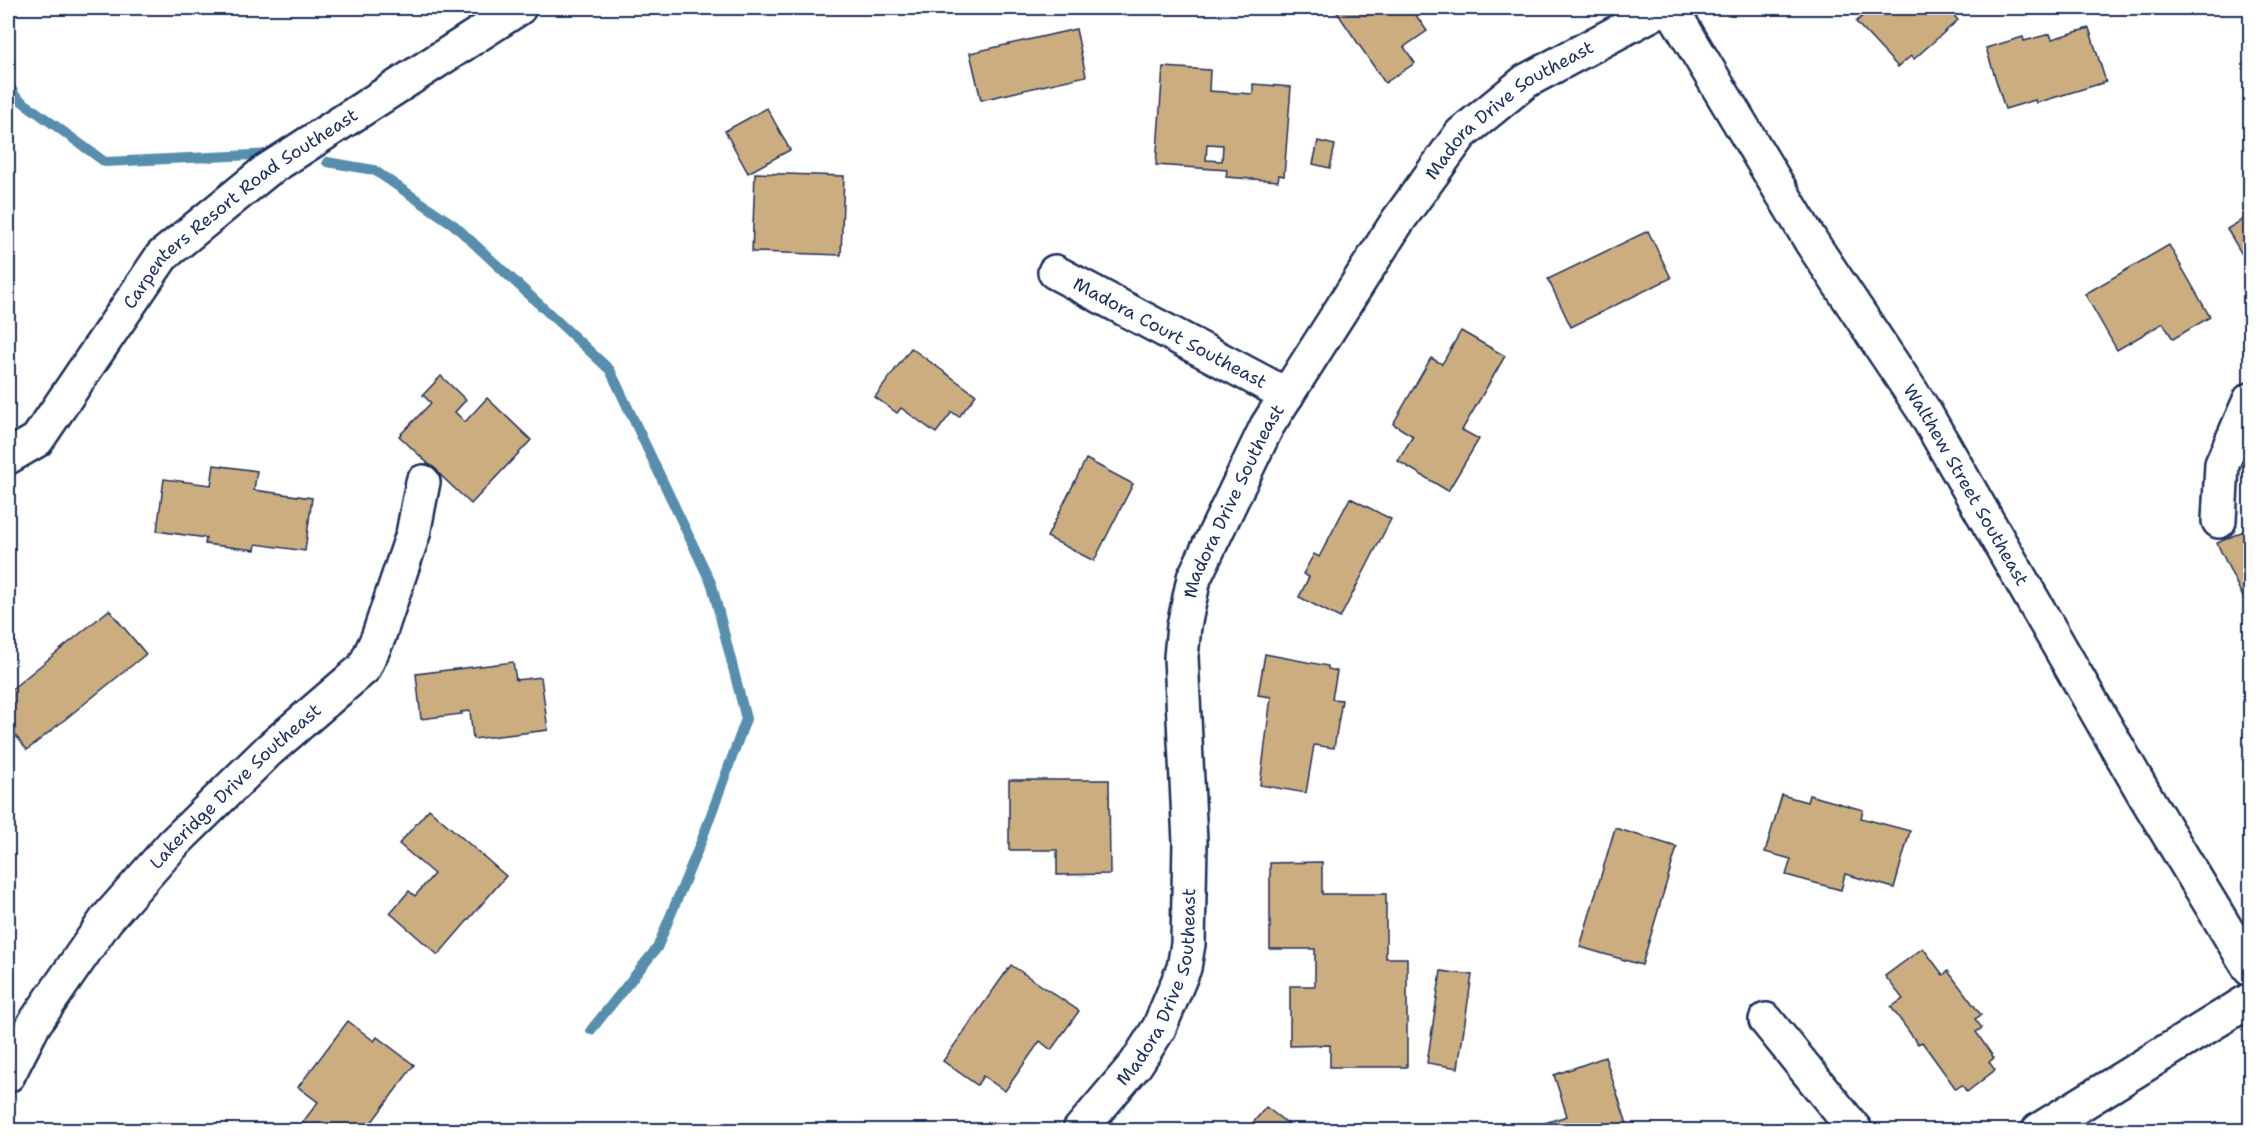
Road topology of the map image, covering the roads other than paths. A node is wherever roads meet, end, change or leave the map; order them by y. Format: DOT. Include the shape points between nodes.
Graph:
graph roads {
  1 [pos="519,8"];
  2 [pos="1663,8"];
  3 [pos="1671,8"];
  4 [pos="1054,272"];
  5 [pos="1287,395"];
  6 [pos="2250,400"];
  7 [pos="8,457"];
  8 [pos="423,482"];
  9 [pos="2219,521"];
  10 [pos="2250,969"];
  11 [pos="2250,1000"];
  12 [pos="1766,1020"];
  13 [pos="8,1076"];
  14 [pos="1080,1131"];
  15 [pos="1855,1131"];
  16 [pos="2039,1131"];
  1 -- 7 [label="street, Carpenters Resort Road Southeast" via="266,171 162,256 37,440"];
  2 -- 5 [label="street, Madora Drive Southeast" via="1527,81 1461,134 1397,222"];
  3 -- 10 [label="street, Walthew Street Southeast" via="1812,243 1924,411 2146,797"];
  4 -- 5 [label="street, Madora Court Southeast"];
  5 -- 14 [label="street, Madora Drive Southeast" via="1267,426 1208,546 1194,578 1184,626 1181,657 1190,842 1184,968 1163,1019 1137,1064"];
  6 -- 9 [label="street" via="2222,464"];
  8 -- 13 [label="street, Lakeridge Drive Southeast" via="413,534 364,668 245,774 173,844 114,911 33,1024"];
  11 -- 16 [label="street"];
  12 -- 15 [label="street"];
}
